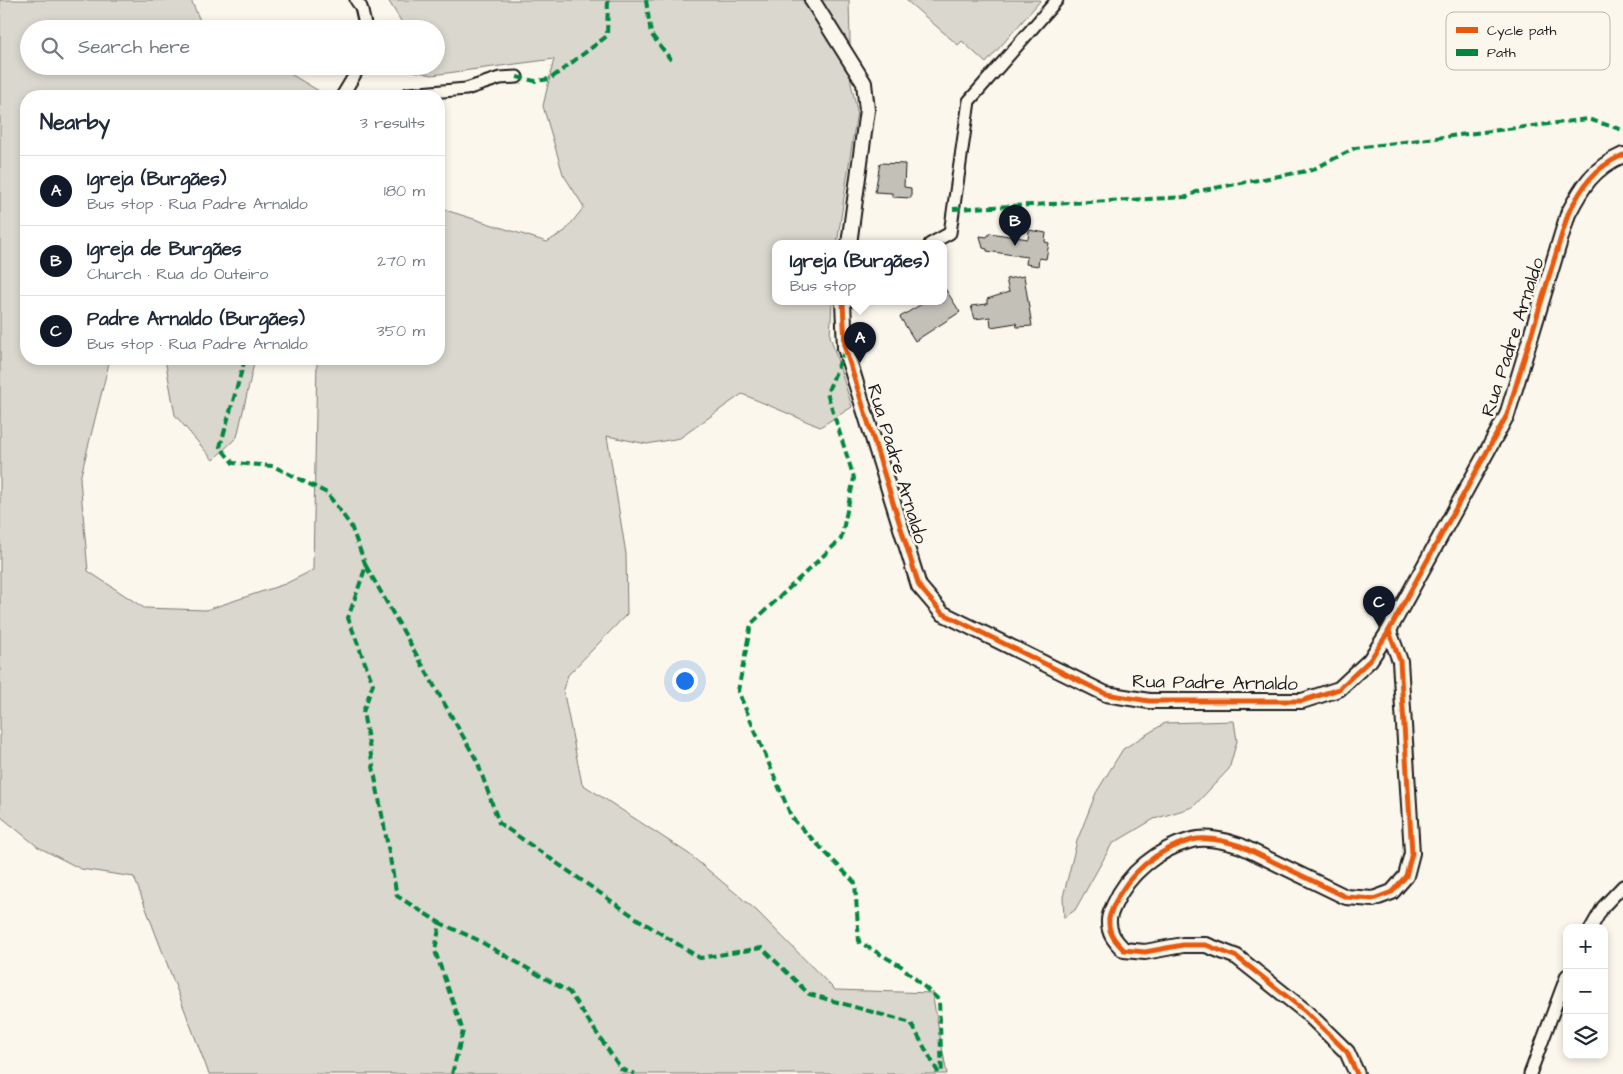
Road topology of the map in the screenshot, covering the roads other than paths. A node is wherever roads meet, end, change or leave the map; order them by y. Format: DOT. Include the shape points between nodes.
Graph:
graph roads {
  1 [pos="356,0"];
  2 [pos="812,0"];
  3 [pos="1057,0"];
  4 [pos="364,20"];
  5 [pos="355,75"];
  6 [pos="517,77"];
  7 [pos="346,90"];
  8 [pos="445,91"];
  9 [pos="1623,155"];
  10 [pos="850,240"];
  11 [pos="937,240"];
  12 [pos="843,305"];
  13 [pos="1389,631"];
  14 [pos="1623,886"];
  15 [pos="1593,924"];
  16 [pos="1563,986"];
  17 [pos="1357,1074"];
  18 [pos="1530,1074"];
  1 -- 4 [label="street"];
  2 -- 10 [label="street" via="864,83 867,110"];
  3 -- 11 [label="street" via="969,101 950,232"];
  5 -- 7 [label="street"];
  6 -- 8 [label="street"];
  9 -- 13 [label="street, Rua Padre Arnaldo" via="1611,160 1582,185 1568,214 1506,415"];
  12 -- 13 [label="street, Rua Padre Arnaldo" via="845,348 919,586 942,613 1106,694 1149,701 1302,701 1339,688 1370,660"];
  13 -- 17 [label="street" via="1400,662 1412,853 1406,876 1392,892 1373,899 1346,896 1241,846 1223,840 1193,840 1164,850 1140,867 1108,919 1112,938 1124,950 1146,952 1183,945 1206,945 1237,957 1305,1011 1347,1052"];
  14 -- 15 [label="street" via="1603,907"];
  16 -- 18 [label="street"];
}
